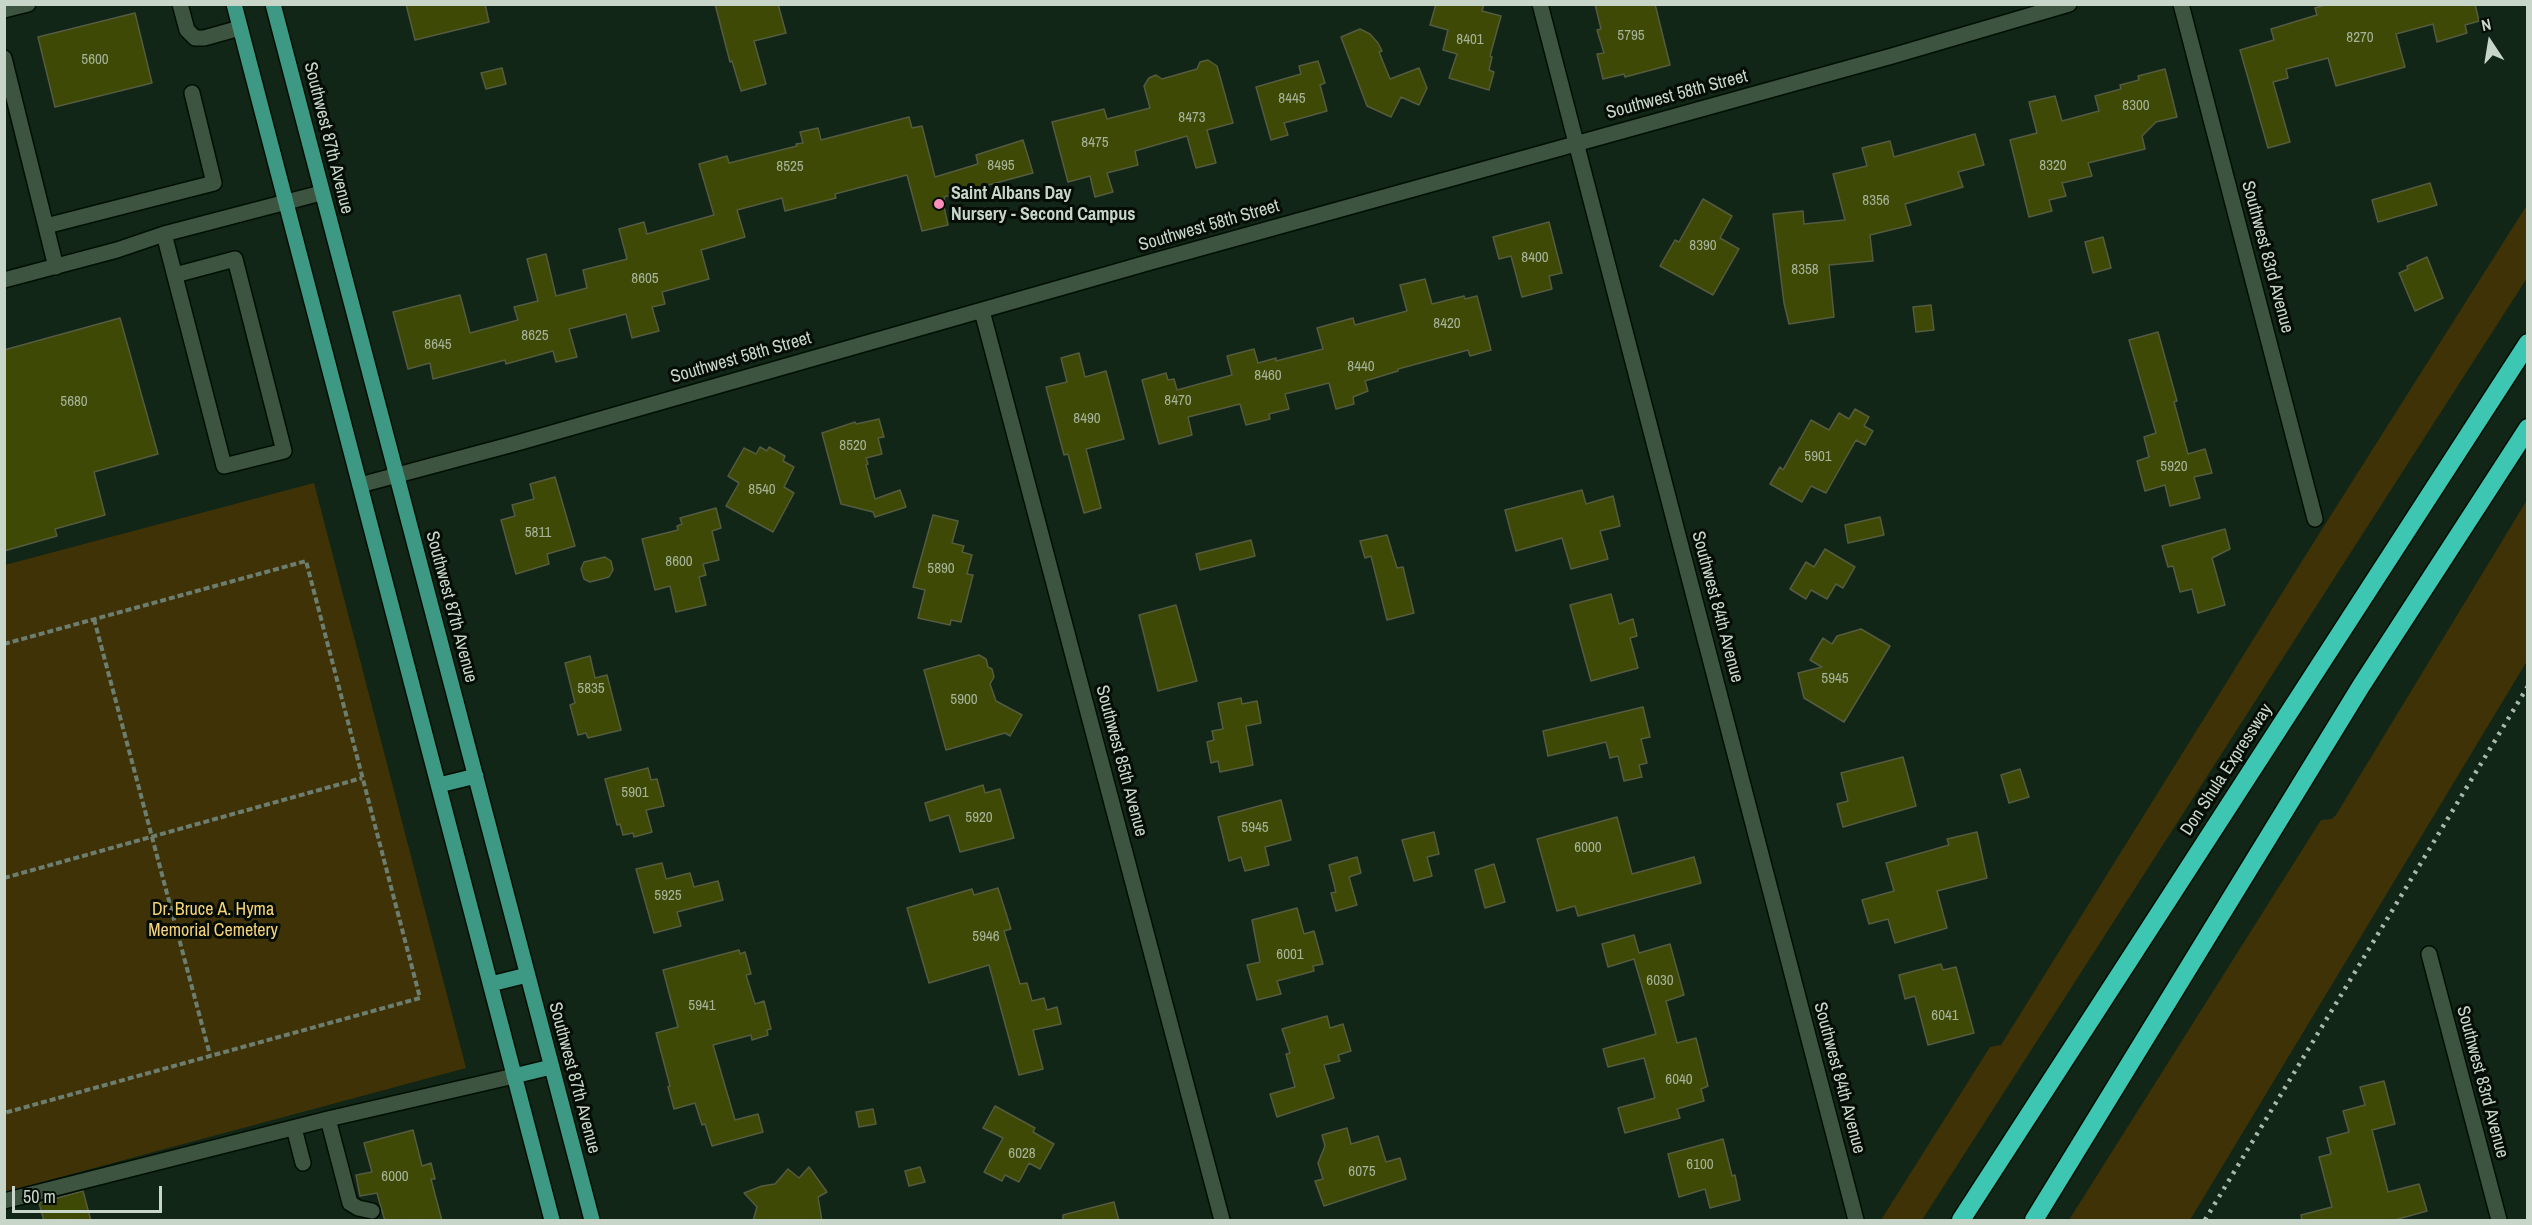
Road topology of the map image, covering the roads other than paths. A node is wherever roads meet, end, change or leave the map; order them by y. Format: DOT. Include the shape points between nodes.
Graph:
graph roads {
  1 [pos="28,4"];
  2 [pos="180,4"];
  3 [pos="234,4"];
  4 [pos="273,4"];
  5 [pos="1540,4"];
  6 [pos="2069,4"];
  7 [pos="2181,4"];
  8 [pos="4,10"];
  9 [pos="240,28"];
  10 [pos="4,58"];
  11 [pos="192,93"];
  12 [pos="1577,143"];
  13 [pos="321,193"];
  14 [pos="286,202"];
  15 [pos="46,226"];
  16 [pos="164,234"];
  17 [pos="56,267"];
  18 [pos="175,275"];
  19 [pos="4,280"];
  20 [pos="982,311"];
  21 [pos="2528,343"];
  22 [pos="2528,428"];
  23 [pos="397,476"];
  24 [pos="360,485"];
  25 [pos="2315,519"];
  26 [pos="476,776"];
  27 [pos="439,785"];
  28 [pos="2429,954"];
  29 [pos="527,975"];
  30 [pos="491,984"];
  31 [pos="551,1067"];
  32 [pos="514,1076"];
  33 [pos="328,1119"];
  34 [pos="294,1128"];
  35 [pos="303,1162"];
  36 [pos="4,1201"];
  37 [pos="372,1211"];
  38 [pos="552,1221"];
  39 [pos="592,1221"];
  40 [pos="1222,1221"];
  41 [pos="1856,1221"];
  42 [pos="1961,1221"];
  43 [pos="2034,1221"];
  44 [pos="2499,1221"];
  1 -- 8 [label="street"];
  2 -- 9 [label="street" via="187,30 195,38"];
  3 -- 9 [label="main road"];
  4 -- 13 [label="main road, Southwest 87th Avenue"];
  5 -- 12 [label="street, Southwest 84th Avenue"];
  6 -- 12 [label="street, Southwest 58th Street"];
  7 -- 25 [label="street, Southwest 83rd Avenue"];
  9 -- 14 [label="main road"];
  10 -- 15 [label="street"];
  11 -- 15 [label="street" via="214,183"];
  12 -- 20 [label="street, Southwest 58th Street"];
  12 -- 41 [label="street, Southwest 84th Avenue"];
  13 -- 14 [label="street"];
  13 -- 23 [label="main road, Southwest 87th Avenue"];
  14 -- 16 [label="street"];
  14 -- 24 [label="main road"];
  15 -- 17 [label="street"];
  16 -- 17 [label="street"];
  16 -- 18 [label="street"];
  17 -- 19 [label="street"];
  18 -- 18 [label="street" via="224,466 284,451 235,260"];
  20 -- 23 [label="street, Southwest 58th Street"];
  20 -- 40 [label="street, Southwest 85th Avenue"];
  21 -- 42 [label="highway, Don Shula Expressway"];
  22 -- 43 [label="highway" via="2361,686"];
  23 -- 24 [label="street, Southwest 58th Street"];
  23 -- 26 [label="main road, Southwest 87th Avenue"];
  24 -- 27 [label="main road"];
  26 -- 27 [label="main road"];
  26 -- 29 [label="main road, Southwest 87th Avenue"];
  27 -- 30 [label="main road"];
  28 -- 44 [label="street, Southwest 83rd Avenue"];
  29 -- 30 [label="main road"];
  29 -- 31 [label="main road, Southwest 87th Avenue"];
  30 -- 32 [label="main road"];
  31 -- 32 [label="main road"];
  31 -- 39 [label="main road, Southwest 87th Avenue"];
  32 -- 33 [label="street"];
  32 -- 38 [label="main road"];
  33 -- 34 [label="street"];
  33 -- 37 [label="street" via="350,1203"];
  34 -- 35 [label="street"];
  34 -- 36 [label="street"];
}
